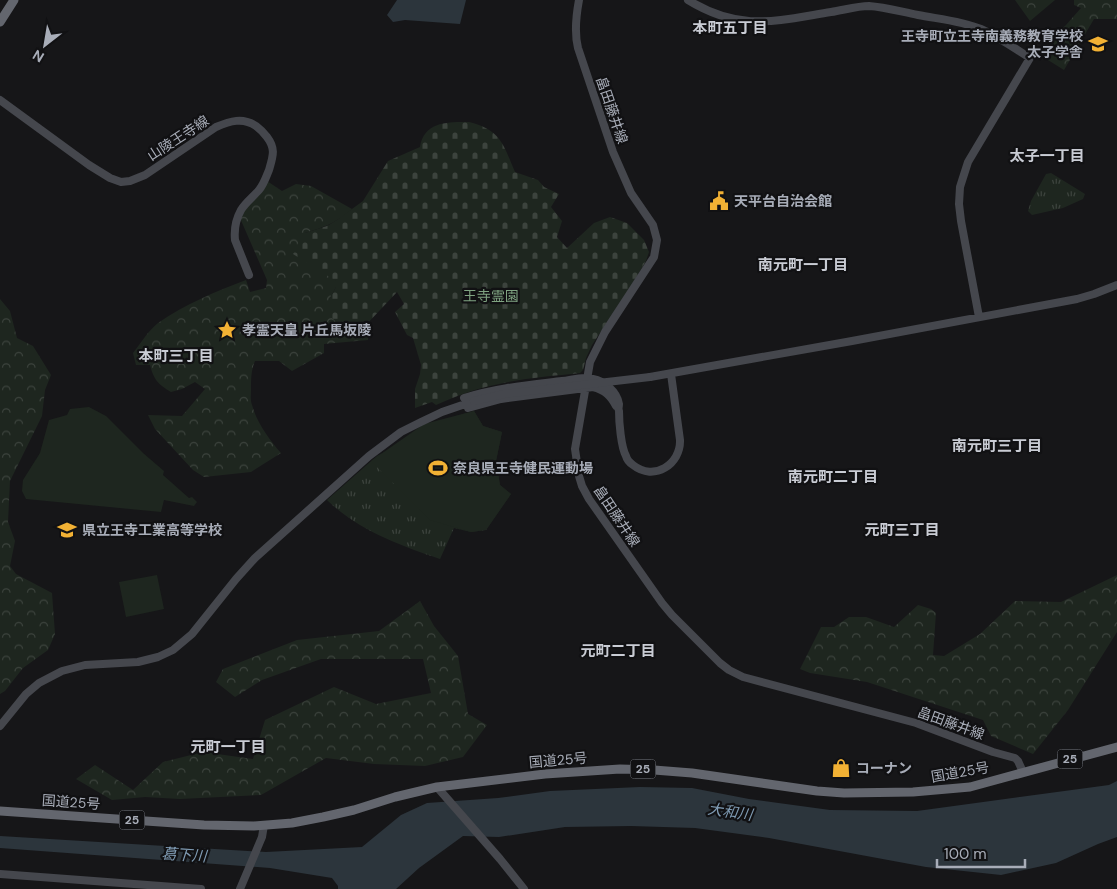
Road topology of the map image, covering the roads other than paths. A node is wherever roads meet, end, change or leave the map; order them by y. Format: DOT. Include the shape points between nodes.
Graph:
graph roads {
  1 [pos="14,0"];
  2 [pos="580,0"];
  3 [pos="688,0"];
  4 [pos="0,22"];
  5 [pos="0,100"];
  6 [pos="249,275"];
  7 [pos="1117,285"];
  8 [pos="979,318"];
  9 [pos="671,374"];
  10 [pos="586,378"];
  11 [pos="586,388"];
  12 [pos="618,410"];
  13 [pos="442,412"];
  14 [pos="0,726"];
  15 [pos="1117,747"];
  16 [pos="1023,772"];
  17 [pos="437,787"];
  18 [pos="0,811"];
  19 [pos="264,825"];
  20 [pos="0,874"];
  21 [pos="201,889"];
  22 [pos="240,889"];
  23 [pos="524,889"];
  1 -- 4 [label="highway"];
  2 -- 10 [label="street, 畠田藤井線" via="575,30 578,48 613,152 657,240 654,257 605,332 591,358"];
  3 -- 8 [label="street" via="732,19 755,22 874,7 979,28 1030,58 968,162 962,179 959,210"];
  5 -- 6 [label="street, 山陵王寺線" via="88,165 121,182 145,175 225,123 242,120 261,130 273,148 273,154 264,183 241,211 234,234"];
  7 -- 8 [label="street" via="1077,299"];
  8 -- 9 [label="street"];
  9 -- 12 [label="street" via="680,443 678,455 670,466 646,472 631,463 624,451"];
  9 -- 13 [label="street, bridge" via="511,393"];
  10 -- 11 [label="street, 畠田藤井線"];
  10 -- 12 [label="street" via="598,380 611,388 619,403"];
  10 -- 13 [label="street" via="488,392 446,406"];
  11 -- 12 [label="street" via="594,387 606,392"];
  11 -- 13 [label="street"];
  11 -- 16 [label="street, 畠田藤井線" via="575,449 582,486 662,603 720,663 742,676 904,719 1012,756"];
  13 -- 14 [label="street" via="401,432 369,456 256,558 192,634 173,650 138,662 85,665 62,671 26,694"];
  15 -- 16 [label="highway, 国道25号 / 25"];
  16 -- 17 [label="highway, 国道25号 / 25" via="962,788 896,793 818,792 692,773 629,769 545,774"];
  17 -- 19 [label="highway, 国道25号 / 25" via="328,816"];
  17 -- 23 [label="street"];
  18 -- 19 [label="highway, 国道25号 / 25" via="220,826"];
  19 -- 22 [label="street"];
  20 -- 21 [label="street"];
}
